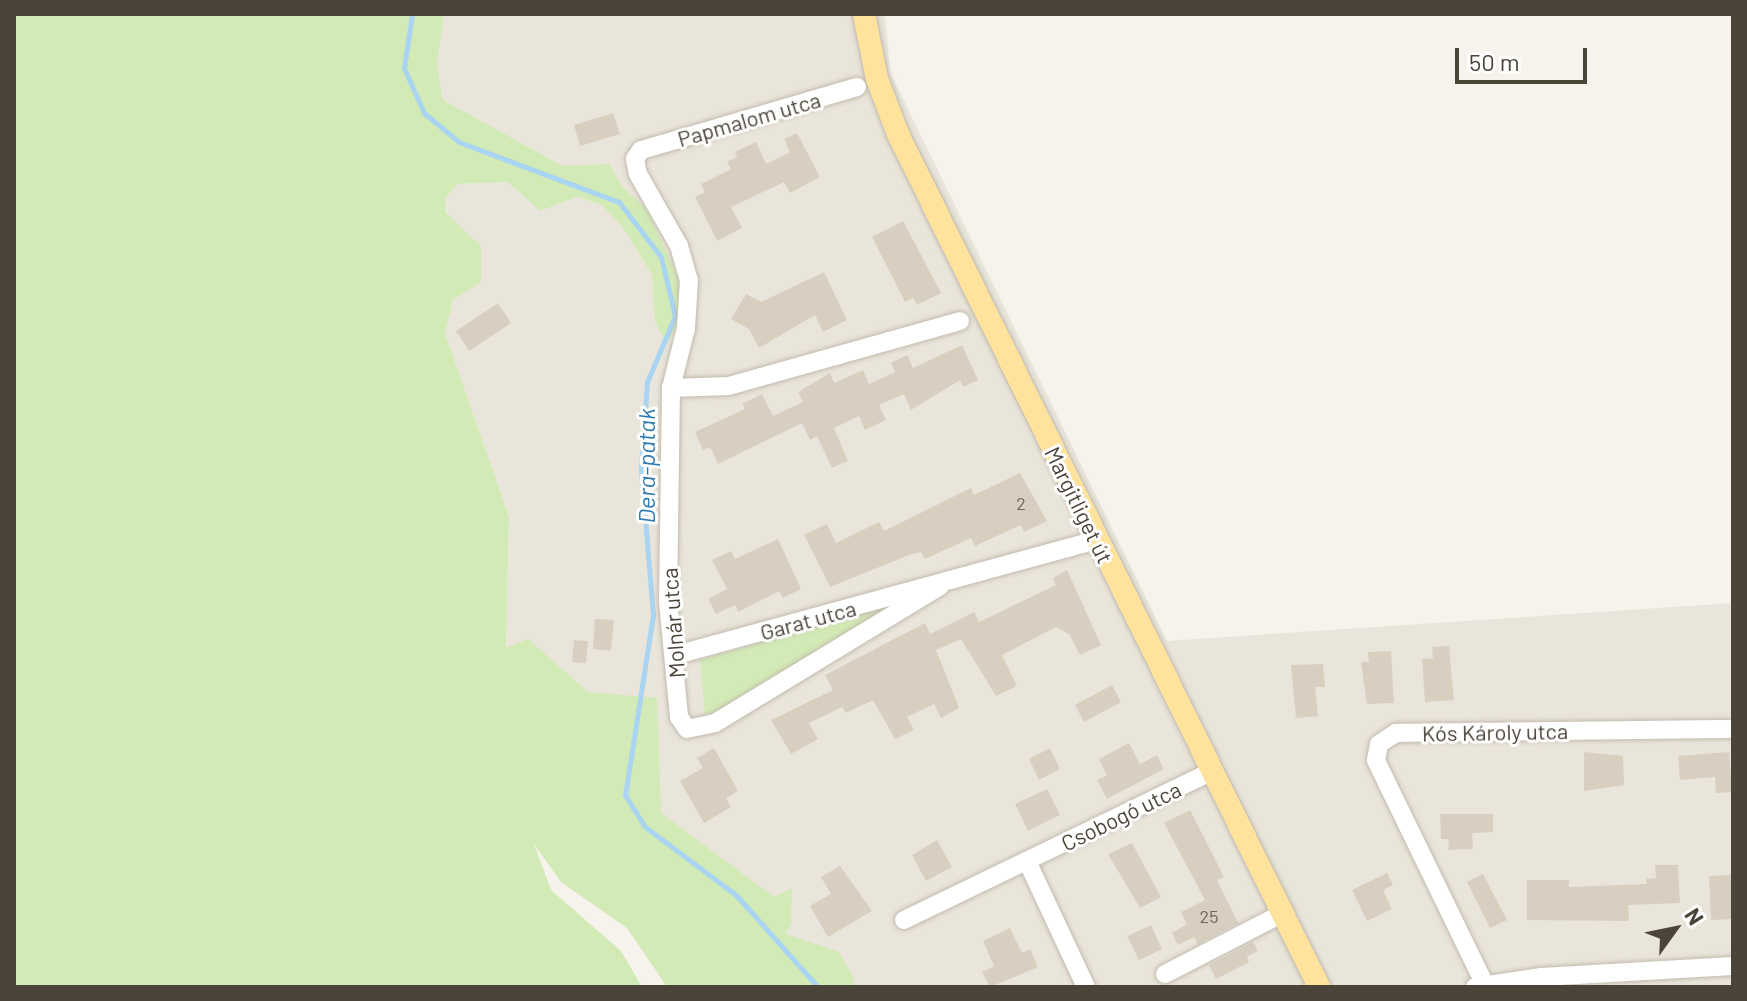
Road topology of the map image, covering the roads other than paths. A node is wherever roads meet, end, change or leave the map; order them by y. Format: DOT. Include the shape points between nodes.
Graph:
graph roads {
  1 [pos="864,14"];
  2 [pos="857,87"];
  3 [pos="641,150"];
  4 [pos="960,321"];
  5 [pos="671,388"];
  6 [pos="1097,540"];
  7 [pos="940,586"];
  8 [pos="676,655"];
  9 [pos="715,723"];
  10 [pos="1733,729"];
  11 [pos="1214,770"];
  12 [pos="1027,861"];
  13 [pos="1283,913"];
  14 [pos="904,920"];
  15 [pos="1733,966"];
  16 [pos="1165,974"];
  17 [pos="1482,986"];
  18 [pos="1086,987"];
  19 [pos="1319,987"];
  1 -- 6 [label="main road, Margitliget út" via="883,102"];
  2 -- 3 [label="street, Papmalom utca"];
  3 -- 5 [label="street, Molnár utca" via="635,159 638,174 679,246 689,280 686,328"];
  4 -- 5 [label="street" via="729,386"];
  5 -- 8 [label="street, Molnár utca" via="668,602"];
  6 -- 7 [label="street, Garat utca"];
  6 -- 11 [label="main road, Margitliget út"];
  7 -- 8 [label="street, Garat utca"];
  7 -- 9 [label="street, Garat utca"];
  8 -- 9 [label="street, Molnár utca" via="679,717 687,729"];
  10 -- 17 [label="street, Kós Károly utca" via="1396,733 1379,744 1376,760"];
  11 -- 12 [label="street, Csobogó utca"];
  11 -- 13 [label="main road, Margitliget út"];
  12 -- 14 [label="street, Csobogó utca"];
  12 -- 18 [label="street"];
  13 -- 16 [label="street"];
  13 -- 19 [label="main road, Margitliget út"];
  15 -- 17 [label="street"];
}
